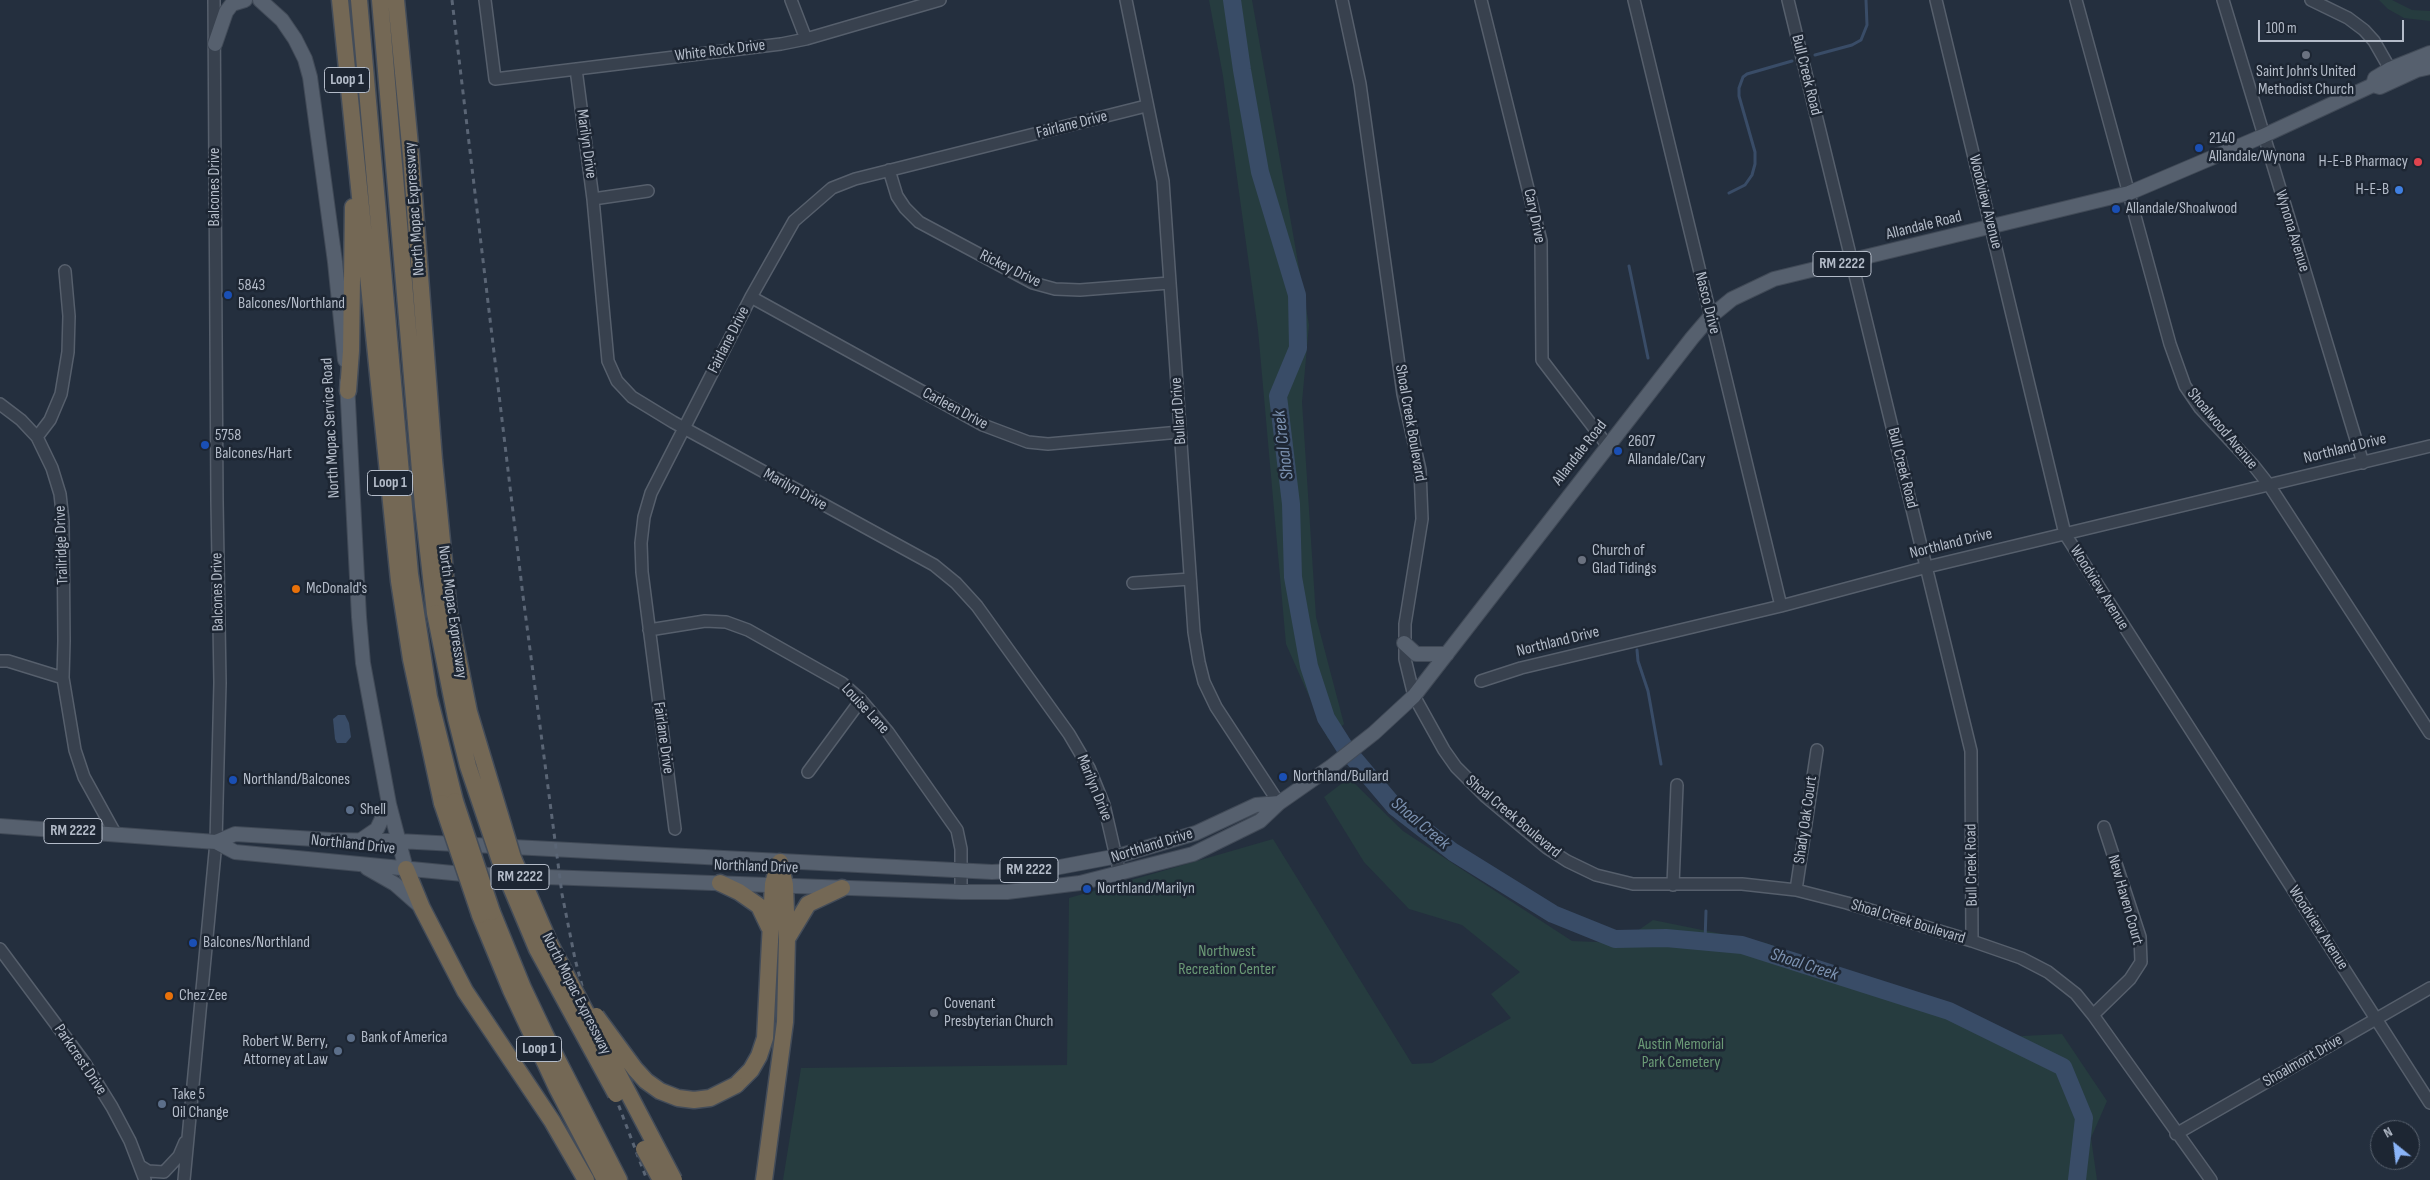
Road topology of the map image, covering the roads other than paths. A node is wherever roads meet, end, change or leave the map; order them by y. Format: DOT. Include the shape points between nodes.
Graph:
graph roads {
  1 [pos="214,0"];
  2 [pos="245,0"];
  3 [pos="249,0"];
  4 [pos="340,0"];
  5 [pos="352,0"];
  6 [pos="359,0"];
  7 [pos="380,0"];
  8 [pos="395,0"];
  9 [pos="485,0"];
  10 [pos="791,0"];
  11 [pos="940,0"];
  12 [pos="1126,0"];
  13 [pos="1342,0"];
  14 [pos="1481,0"];
  15 [pos="1634,0"];
  16 [pos="1788,0"];
  17 [pos="1936,0"];
  18 [pos="2076,0"];
  19 [pos="2223,0"];
  20 [pos="2311,0"];
  21 [pos="263,3"];
  22 [pos="806,39"];
  23 [pos="215,44"];
  24 [pos="2430,52"];
  25 [pos="2430,67"];
  26 [pos="576,69"];
  27 [pos="2390,70"];
  28 [pos="2373,85"];
  29 [pos="1146,106"];
  30 [pos="370,126"];
  31 [pos="2263,136"];
  32 [pos="393,148"];
  33 [pos="355,160"];
  34 [pos="889,170"];
  35 [pos="648,191"];
  36 [pos="2129,193"];
  37 [pos="593,199"];
  38 [pos="1991,228"];
  39 [pos="1851,262"];
  40 [pos="65,271"];
  41 [pos="1169,283"];
  42 [pos="750,297"];
  43 [pos="1710,317"];
  44 [pos="348,391"];
  45 [pos="0,404"];
  46 [pos="684,428"];
  47 [pos="1180,432"];
  48 [pos="37,437"];
  49 [pos="1607,445"];
  50 [pos="2430,446"];
  51 [pos="2363,463"];
  52 [pos="2269,485"];
  53 [pos="2065,534"];
  54 [pos="1927,567"];
  55 [pos="1190,579"];
  56 [pos="1133,583"];
  57 [pos="1781,606"];
  58 [pos="442,612"];
  59 [pos="649,630"];
  60 [pos="1404,643"];
  61 [pos="1447,654"];
  62 [pos="0,661"];
  63 [pos="62,678"];
  64 [pos="1482,681"];
  65 [pos="1414,696"];
  66 [pos="861,700"];
  67 [pos="2430,733"];
  68 [pos="1817,750"];
  69 [pos="808,772"];
  70 [pos="1677,785"];
  71 [pos="449,802"];
  72 [pos="1278,803"];
  73 [pos="389,804"];
  74 [pos="3,825"];
  75 [pos="2104,827"];
  76 [pos="675,829"];
  77 [pos="116,835"];
  78 [pos="361,840"];
  79 [pos="216,842"];
  80 [pos="398,842"];
  81 [pos="1118,856"];
  82 [pos="780,862"];
  83 [pos="359,864"];
  84 [pos="406,869"];
  85 [pos="962,871"];
  86 [pos="1120,874"];
  87 [pos="720,883"];
  88 [pos="779,885"];
  89 [pos="1673,885"];
  90 [pos="842,888"];
  91 [pos="1796,890"];
  92 [pos="961,892"];
  93 [pos="422,908"];
  94 [pos="486,914"];
  95 [pos="770,929"];
  96 [pos="787,939"];
  97 [pos="1972,942"];
  98 [pos="0,949"];
  99 [pos="569,981"];
  100 [pos="2430,988"];
  101 [pos="2093,1015"];
  102 [pos="2377,1018"];
  103 [pos="2430,1103"];
  104 [pos="190,1131"];
  105 [pos="2176,1134"];
  106 [pos="186,1163"];
  107 [pos="140,1166"];
  108 [pos="145,1180"];
  109 [pos="176,1180"];
  110 [pos="184,1180"];
  111 [pos="586,1180"];
  112 [pos="605,1180"];
  113 [pos="619,1180"];
  114 [pos="661,1180"];
  115 [pos="674,1180"];
  116 [pos="764,1180"];
  117 [pos="2211,1180"];
  1 -- 23 [label="street, Balcones Drive"];
  2 -- 23 [label="main road" via="230,6"];
  3 -- 21 [label="main road"];
  4 -- 33 [label="highway, Loop 1"];
  5 -- 30 [label="highway"];
  6 -- 30 [label="highway"];
  7 -- 32 [label="highway"];
  8 -- 32 [label="highway"];
  8 -- 58 [label="highway, North Mopac Expressway / Loop 1" via="411,156"];
  9 -- 26 [label="street, White Rock Drive" via="495,78"];
  10 -- 22 [label="street"];
  11 -- 22 [label="street, White Rock Drive"];
  12 -- 29 [label="street, Bullard Drive"];
  13 -- 60 [label="street, Shoal Creek Boulevard" via="1360,84 1403,394 1420,470 1422,519"];
  14 -- 49 [label="street, Cary Drive" via="1542,241 1542,360"];
  15 -- 43 [label="street, Nasco Drive"];
  16 -- 39 [label="street, Bull Creek Road"];
  17 -- 38 [label="street, Woodview Avenue"];
  18 -- 36 [label="street, Shoalwood Avenue"];
  19 -- 31 [label="street, Wynona Avenue"];
  20 -- 27 [label="street" via="2348,18 2364,30"];
  21 -- 44 [label="main road, North Mopac Service Road" via="282,20 295,39 310,77 336,271"];
  22 -- 26 [label="street, White Rock Drive"];
  23 -- 79 [label="street, Balcones Drive" via="220,683"];
  24 -- 27 [label="main road, Allandale Road / RM 2222"];
  25 -- 28 [label="main road, Allandale Road / RM 2222" via="2380,87"];
  26 -- 37 [label="street, Marilyn Drive"];
  27 -- 28 [label="main road, Allandale Road / RM 2222" via="2375,78"];
  28 -- 31 [label="main road, Allandale Road / RM 2222"];
  29 -- 34 [label="street, Fairlane Drive"];
  29 -- 41 [label="street, Bullard Drive" via="1163,181"];
  30 -- 71 [label="highway" via="411,583"];
  31 -- 36 [label="main road, Allandale Road / RM 2222"];
  31 -- 51 [label="street, Wynona Avenue"];
  32 -- 58 [label="highway" via="423,506"];
  33 -- 44 [label="highway"];
  33 -- 71 [label="highway, Loop 1" via="400,581 418,696"];
  34 -- 41 [label="street, Rickey Drive" via="897,196 919,222 1033,283 1055,289 1080,290"];
  34 -- 42 [label="street, Fairlane Drive" via="832,188 812,203 794,221"];
  35 -- 37 [label="street"];
  36 -- 38 [label="main road, Allandale Road / RM 2222"];
  36 -- 52 [label="street, Shoalwood Avenue" via="2177,368 2185,386 2200,408"];
  37 -- 46 [label="street, Marilyn Drive" via="608,361 617,381 632,397"];
  38 -- 39 [label="main road, Allandale Road / RM 2222"];
  38 -- 53 [label="street, Woodview Avenue"];
  39 -- 43 [label="main road, Allandale Road / RM 2222" via="1774,279 1753,287"];
  39 -- 54 [label="street, Bull Creek Road"];
  40 -- 48 [label="street" via="70,316 61,394 50,420"];
  41 -- 47 [label="street, Bullard Drive"];
  42 -- 46 [label="street, Fairlane Drive"];
  42 -- 47 [label="street, Carleen Drive" via="983,424 1028,442 1048,444"];
  43 -- 49 [label="main road, Allandale Road / RM 2222"];
  43 -- 57 [label="street, Nasco Drive"];
  44 -- 73 [label="main road, North Mopac Service Road" via="361,635"];
  45 -- 48 [label="street, Trailridge Drive"];
  46 -- 59 [label="street, Fairlane Drive" via="650,493 644,517 642,572"];
  46 -- 81 [label="street, Marilyn Drive" via="934,565 956,583 977,606 1069,734 1089,768"];
  47 -- 55 [label="street, Bullard Drive"];
  48 -- 63 [label="street, Trailridge Drive" via="52,468 60,494 63,521"];
  49 -- 61 [label="main road, Allandale Road / RM 2222"];
  50 -- 51 [label="street, Northland Drive"];
  51 -- 52 [label="street, Northland Drive"];
  52 -- 53 [label="street, Northland Drive"];
  52 -- 67 [label="street, Shoalwood Avenue"];
  53 -- 54 [label="street, Northland Drive"];
  53 -- 102 [label="street, Woodview Avenue"];
  54 -- 57 [label="street, Northland Drive"];
  54 -- 97 [label="street, Bull Creek Road" via="1970,751"];
  55 -- 56 [label="street"];
  55 -- 72 [label="street, Bullard Drive" via="1194,632 1204,682 1216,707"];
  57 -- 64 [label="street, Northland Drive" via="1521,668"];
  58 -- 99 [label="highway, North Mopac Expressway / Loop 1, bridge" via="498,815 530,901"];
  58 -- 114 [label="highway, bridge" via="452,700 468,766 507,879 537,949"];
  59 -- 66 [label="street, Louise Lane" via="705,621 726,622 748,630 822,670"];
  59 -- 76 [label="street, Fairlane Drive"];
  60 -- 61 [label="main road" via="1416,654"];
  60 -- 65 [label="street, Shoal Creek Boulevard"];
  61 -- 65 [label="main road, Allandale Road / RM 2222"];
  62 -- 63 [label="street"];
  63 -- 77 [label="street, Trailridge Drive" via="75,750 84,778"];
  65 -- 72 [label="main road, Northland Drive / RM 2222" via="1374,733"];
  65 -- 89 [label="street, Shoal Creek Boulevard" via="1444,750 1469,781 1547,848 1596,875 1633,884"];
  66 -- 69 [label="street"];
  66 -- 85 [label="street, Louise Lane" via="950,818 959,840"];
  68 -- 91 [label="street, Shady Oak Court"];
  70 -- 89 [label="street"];
  71 -- 94 [label="highway, Loop 1, bridge"];
  72 -- 81 [label="main road, Northland Drive / RM 2222" via="1256,805 1196,833"];
  72 -- 86 [label="main road, Northland Drive / RM 2222" via="1260,821 1192,854"];
  73 -- 78 [label="main road" via="377,829"];
  73 -- 80 [label="main road, North Mopac Service Road"];
  74 -- 77 [label="main road, Northland Drive / RM 2222"];
  75 -- 101 [label="street, New Haven Court" via="2140,937 2140,962 2130,979"];
  77 -- 79 [label="main road, Northland Drive / RM 2222"];
  78 -- 79 [label="main road, Northland Drive / RM 2222" via="236,834"];
  78 -- 80 [label="main road, Northland Drive / RM 2222"];
  79 -- 83 [label="main road, Northland Drive / RM 2222" via="235,852"];
  79 -- 104 [label="street, Balcones Drive"];
  80 -- 82 [label="main road, Northland Drive / RM 2222"];
  80 -- 84 [label="main road, North Mopac Service Road"];
  81 -- 85 [label="main road, Northland Drive / RM 2222" via="1050,869"];
  81 -- 86 [label="street, Marilyn Drive"];
  82 -- 85 [label="main road, Northland Drive / RM 2222"];
  82 -- 88 [label="highway"];
  83 -- 84 [label="main road, Northland Drive / RM 2222"];
  83 -- 93 [label="main road" via="395,884"];
  84 -- 87 [label="main road, Northland Drive / RM 2222" via="513,877"];
  84 -- 93 [label="highway"];
  85 -- 92 [label="street, Louise Lane"];
  86 -- 92 [label="main road, Northland Drive / RM 2222" via="1044,889"];
  87 -- 88 [label="main road, Northland Drive / RM 2222"];
  87 -- 95 [label="highway" via="759,906"];
  88 -- 90 [label="main road, Northland Drive / RM 2222"];
  88 -- 95 [label="highway"];
  88 -- 96 [label="highway"];
  89 -- 91 [label="street, Shoal Creek Boulevard" via="1742,884"];
  90 -- 92 [label="main road, Northland Drive / RM 2222"];
  90 -- 96 [label="highway" via="808,904"];
  91 -- 97 [label="street, Shoal Creek Boulevard"];
  93 -- 111 [label="highway" via="465,991 552,1121"];
  94 -- 112 [label="highway, Loop 1" via="527,1026"];
  94 -- 113 [label="highway"];
  95 -- 99 [label="highway, bridge" via="764,1038 760,1056 736,1085 710,1098 678,1098 646,1081"];
  96 -- 116 [label="highway" via="782,1058"];
  97 -- 101 [label="street, Shoal Creek Boulevard" via="2021,958 2048,972 2076,994"];
  98 -- 107 [label="street, Parkcrest Drive" via="84,1062 112,1106"];
  99 -- 115 [label="highway, North Mopac Expressway / Loop 1, bridge"];
  100 -- 102 [label="street, Shoalmont Drive"];
  101 -- 105 [label="street, Shoal Creek Boulevard"];
  102 -- 103 [label="street, Woodview Avenue"];
  102 -- 105 [label="street, Shoalmont Drive"];
  104 -- 106 [label="street, Balcones Drive"];
  104 -- 107 [label="street" via="180,1156 164,1172 148,1171"];
  105 -- 117 [label="street, Shoal Creek Boulevard"];
  106 -- 109 [label="street, Balcones Drive"];
  106 -- 110 [label="street"];
  107 -- 108 [label="street, Parkcrest Drive"];
}
